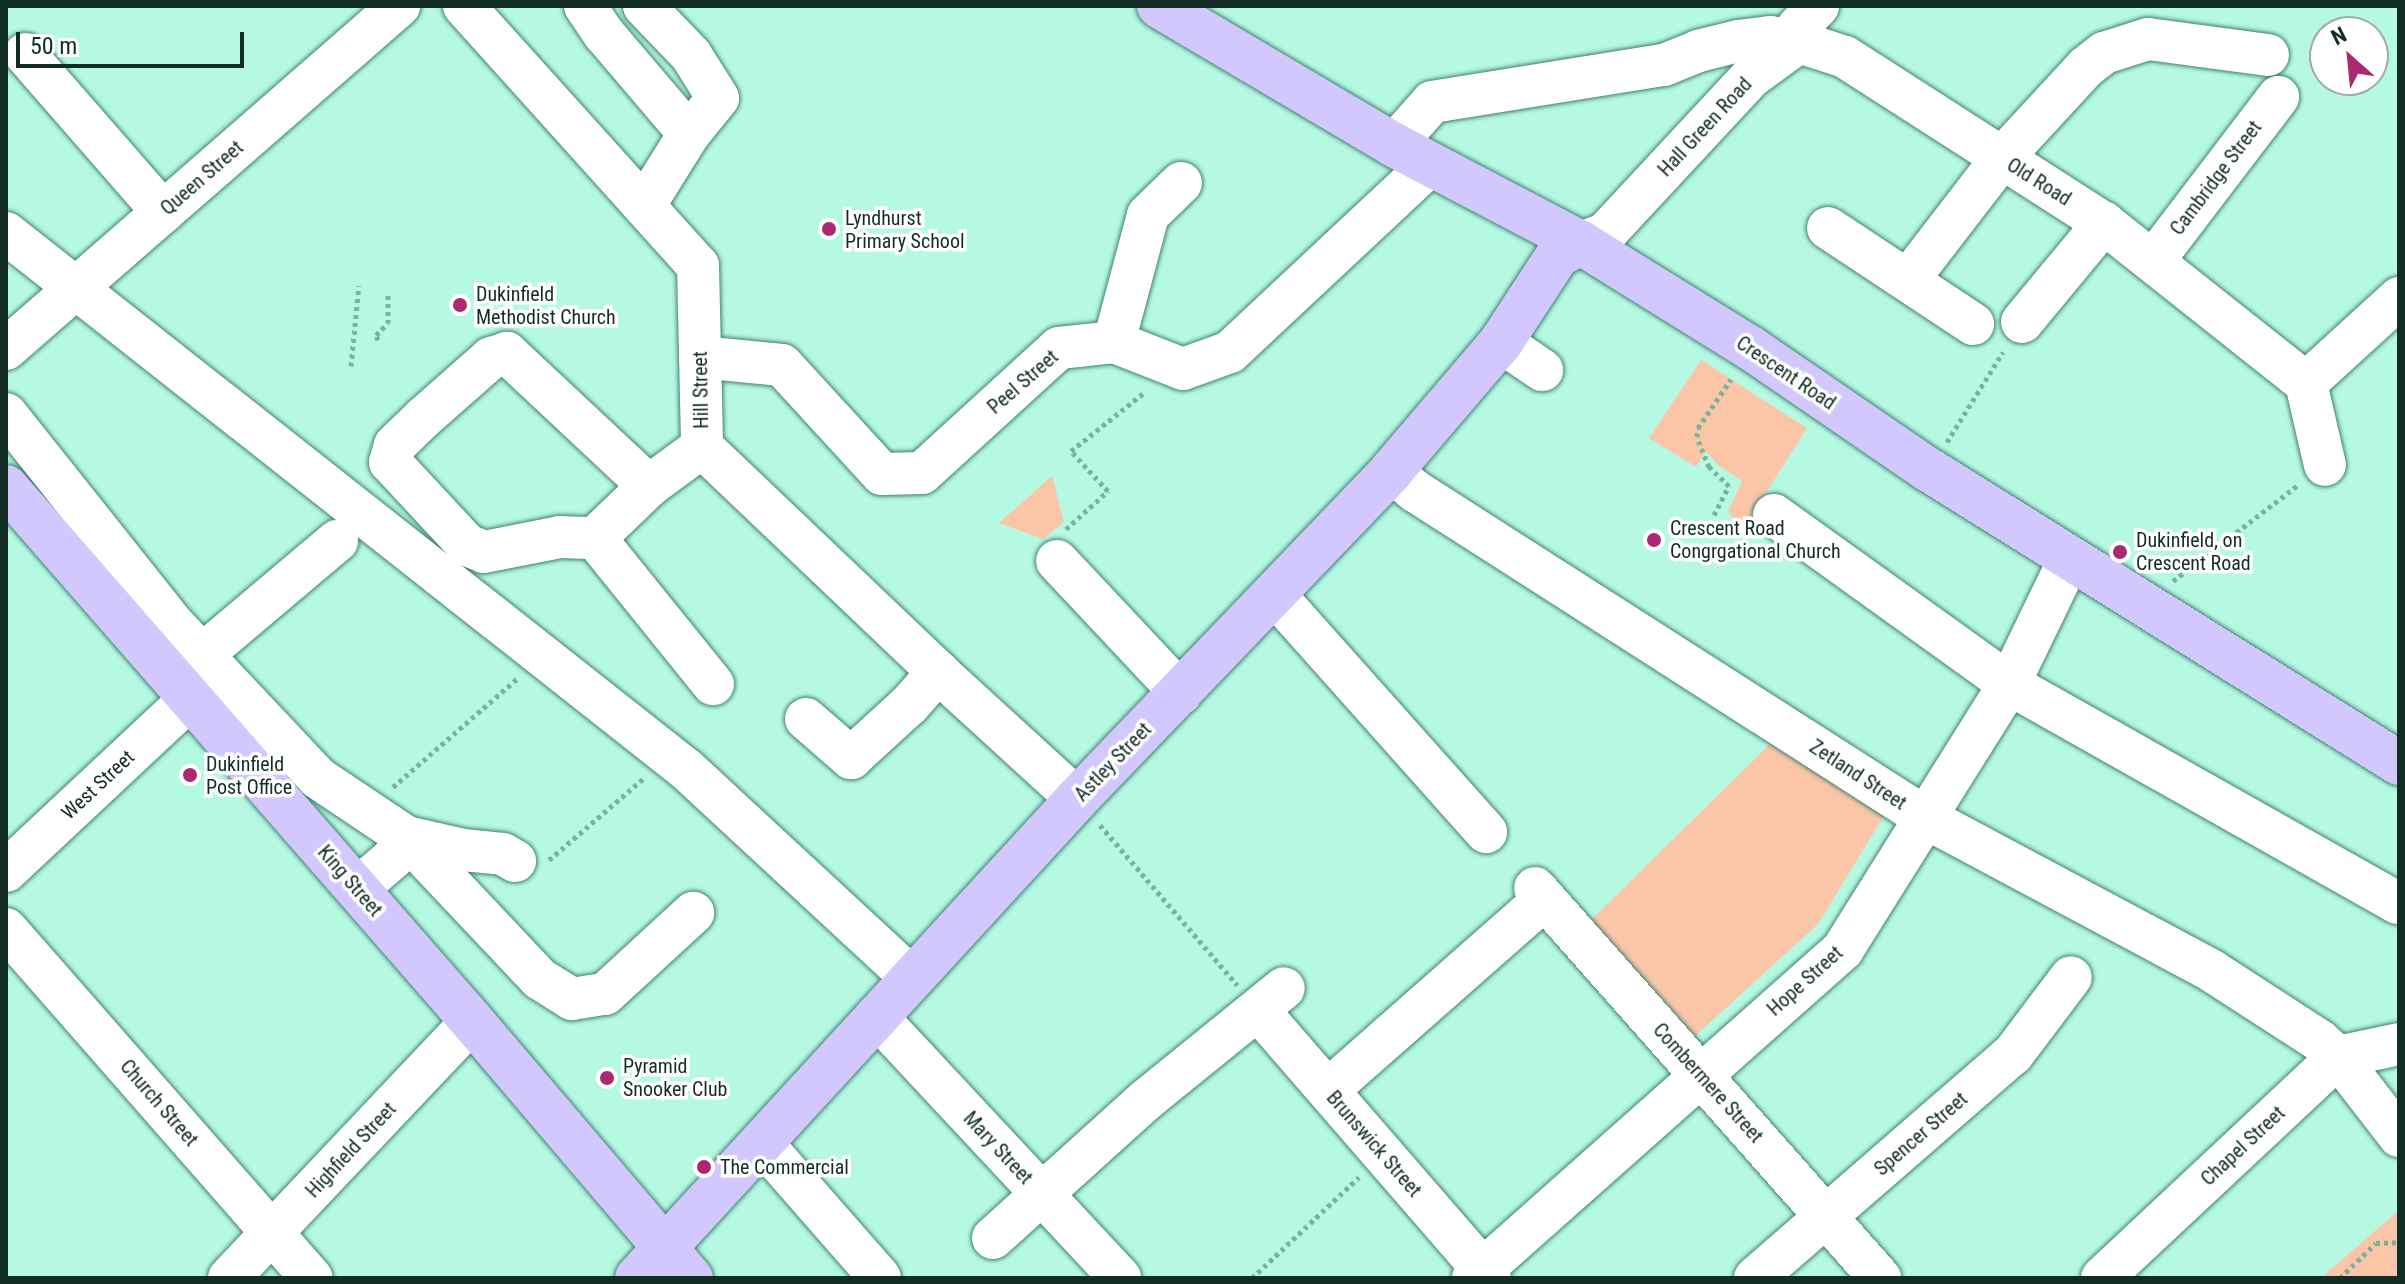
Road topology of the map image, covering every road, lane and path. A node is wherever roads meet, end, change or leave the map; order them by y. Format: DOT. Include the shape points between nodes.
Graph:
graph roads {
  1 [pos="399,6"];
  2 [pos="464,6"];
  3 [pos="585,6"];
  4 [pos="644,6"];
  5 [pos="1159,6"];
  6 [pos="1809,24"];
  7 [pos="25,54"];
  8 [pos="2268,55"];
  9 [pos="1664,65"];
  10 [pos="2278,97"];
  11 [pos="1700,131"];
  12 [pos="689,134"];
  13 [pos="1412,155"];
  14 [pos="2002,158"];
  15 [pos="1181,183"];
  16 [pos="644,206"];
  17 [pos="163,212"];
  18 [pos="2104,223"];
  19 [pos="1828,228"];
  20 [pos="6,233"];
  21 [pos="1581,243"];
  22 [pos="2154,260"];
  23 [pos="1908,280"];
  24 [pos="359,285"];
  25 [pos="76,288"];
  26 [pos="388,293"];
  27 [pos="2399,298"];
  28 [pos="2022,322"];
  29 [pos="1973,324"];
  30 [pos="378,340"];
  31 [pos="1114,342"];
  32 [pos="1501,342"];
  33 [pos="6,349"];
  34 [pos="1752,349"];
  35 [pos="700,357"];
  36 [pos="1163,361"];
  37 [pos="351,366"];
  38 [pos="1542,370"];
  39 [pos="2306,383"];
  40 [pos="6,414"];
  41 [pos="702,447"];
  42 [pos="2325,465"];
  43 [pos="1929,470"];
  44 [pos="1391,471"];
  45 [pos="649,486"];
  46 [pos="6,487"];
  47 [pos="1714,515"];
  48 [pos="1774,515"];
  49 [pos="595,538"];
  50 [pos="337,541"];
  51 [pos="2070,558"];
  52 [pos="1057,561"];
  53 [pos="1274,594"];
  54 [pos="2143,603"];
  55 [pos="202,655"];
  56 [pos="543,656"];
  57 [pos="938,672"];
  58 [pos="713,684"];
  59 [pos="2009,684"];
  60 [pos="1181,693"];
  61 [pos="191,698"];
  62 [pos="806,719"];
  63 [pos="669,756"];
  64 [pos="2399,763"];
  65 [pos="1077,799"];
  66 [pos="366,810"];
  67 [pos="1926,818"];
  68 [pos="1486,832"];
  69 [pos="406,837"];
  70 [pos="526,866"];
  71 [pos="6,871"];
  72 [pos="357,889"];
  73 [pos="2397,903"];
  74 [pos="693,913"];
  75 [pos="6,929"];
  76 [pos="2071,977"];
  77 [pos="912,978"];
  78 [pos="1271,999"];
  79 [pos="876,1016"];
  80 [pos="472,1021"];
  81 [pos="2399,1044"];
  82 [pos="2338,1057"];
  83 [pos="1700,1074"];
  84 [pos="1328,1090"];
  85 [pos="2399,1136"];
  86 [pos="762,1143"];
  87 [pos="1383,1154"];
  88 [pos="1040,1193"];
  89 [pos="1826,1217"];
  90 [pos="273,1232"];
  91 [pos="993,1238"];
  92 [pos="2399,1242"];
  93 [pos="664,1268"];
  94 [pos="1482,1275"];
  95 [pos="873,1276"];
  96 [pos="229,1278"];
  97 [pos="312,1278"];
  98 [pos="1120,1278"];
  99 [pos="1252,1278"];
  100 [pos="1755,1278"];
  101 [pos="1880,1278"];
  102 [pos="2102,1278"];
  103 [pos="2341,1278"];
  1 -- 17 [label="street, Queen Street"];
  2 -- 16 [label="street, Hill Street"];
  3 -- 12 [label="street"];
  4 -- 12 [label="street" via="691,55 718,98"];
  5 -- 13 [label="main road, Crescent Road"];
  6 -- 9 [label="street, Old Road" via="1698,51"];
  6 -- 11 [label="street, Hall Green Road"];
  6 -- 14 [label="street, Old Road" via="1845,57"];
  7 -- 17 [label="street"];
  8 -- 14 [label="street" via="2148,39 2125,44 2086,67"];
  9 -- 11 [label="street" via="1690,79 1700,99"];
  9 -- 13 [label="street, Old Road" via="1432,102"];
  10 -- 22 [label="street, Cambridge Street"];
  11 -- 21 [label="street, Hall Green Road" via="1605,234"];
  12 -- 16 [label="street"];
  13 -- 21 [label="main road, Crescent Road"];
  13 -- 36 [label="street, Peel Street" via="1230,352 1183,369"];
  14 -- 18 [label="street, Old Road"];
  14 -- 23 [label="street"];
  15 -- 31 [label="street" via="1148,215"];
  16 -- 35 [label="street, Hill Street" via="698,266"];
  17 -- 25 [label="street, Queen Street"];
  18 -- 22 [label="street, Old Road"];
  18 -- 28 [label="street"];
  19 -- 23 [label="street"];
  20 -- 25 [label="street"];
  21 -- 32 [label="main road, Astley Street" via="1558,255"];
  21 -- 34 [label="main road, Crescent Road"];
  22 -- 39 [label="street, Old Road"];
  23 -- 29 [label="street"];
  24 -- 37 [label="path"];
  25 -- 33 [label="street, Queen Street"];
  25 -- 56 [label="street"];
  26 -- 30 [label="path" via="388,323 376,335"];
  27 -- 39 [label="street"];
  28 -- 43 [label="path"];
  31 -- 35 [label="street, Peel Street" via="1059,348 922,473 882,474 782,365"];
  31 -- 36 [label="street, Peel Street"];
  32 -- 38 [label="street"];
  32 -- 44 [label="main road, Astley Street"];
  34 -- 43 [label="main road, Crescent Road"];
  34 -- 47 [label="path" via="1698,428 1709,467 1729,486"];
  35 -- 41 [label="street, Hill Street"];
  36 -- 52 [label="path" via="1155,383 1071,451 1108,491 1048,544"];
  39 -- 42 [label="street"];
  40 -- 55 [label="street"];
  41 -- 45 [label="street"];
  41 -- 57 [label="street, Hill Street"];
  42 -- 54 [label="path"];
  43 -- 51 [label="main road, Crescent Road"];
  44 -- 53 [label="main road, Astley Street"];
  44 -- 67 [label="street, Zetland Street"];
  45 -- 49 [label="street"];
  45 -- 49 [label="street" via="507,353 491,358 395,445 390,462 467,545 484,552 560,537"];
  46 -- 61 [label="main road, King Street"];
  48 -- 59 [label="street"];
  49 -- 58 [label="street"];
  50 -- 55 [label="street"];
  51 -- 54 [label="main road, Crescent Road"];
  51 -- 59 [label="street, Hope Street"];
  52 -- 60 [label="street"];
  53 -- 60 [label="main road, Astley Street"];
  53 -- 68 [label="street"];
  54 -- 64 [label="main road, Crescent Road"];
  55 -- 66 [label="street" via="318,778"];
  56 -- 63 [label="street"];
  56 -- 66 [label="path"];
  57 -- 62 [label="street" via="851,758"];
  57 -- 65 [label="street, Hill Street"];
  59 -- 67 [label="street, Hope Street"];
  59 -- 73 [label="street"];
  60 -- 65 [label="main road, Astley Street"];
  61 -- 71 [label="street, West Street"];
  61 -- 72 [label="main road, King Street"];
  63 -- 70 [label="path"];
  63 -- 77 [label="street"];
  65 -- 77 [label="main road, Astley Street"];
  65 -- 78 [label="path"];
  66 -- 69 [label="street"];
  67 -- 82 [label="street, Zetland Street" via="2212,971"];
  67 -- 83 [label="street, Hope Street" via="1843,949"];
  69 -- 70 [label="street" via="503,854"];
  69 -- 72 [label="street" via="393,858"];
  69 -- 74 [label="street" via="540,979 572,999 605,994"];
  72 -- 80 [label="main road, King Street"];
  75 -- 90 [label="street, Church Street"];
  76 -- 89 [label="street, Spencer Street" via="2013,1054"];
  77 -- 79 [label="main road, Astley Street"];
  78 -- 84 [label="street, Brunswick Street"];
  78 -- 88 [label="street"];
  79 -- 86 [label="main road, Astley Street"];
  79 -- 88 [label="street, Mary Street"];
  80 -- 90 [label="street, Highfield Street"];
  80 -- 93 [label="main road, King Street"];
  81 -- 82 [label="street"];
  82 -- 85 [label="street, Zetland Street"];
  82 -- 102 [label="street, Chapel Street"];
  83 -- 84 [label="street, Combermere Street" via="1540,894 1453,980"];
  83 -- 89 [label="street, Combermere Street"];
  83 -- 94 [label="street, Hope Street"];
  84 -- 87 [label="street, Brunswick Street"];
  86 -- 93 [label="main road, Astley Street"];
  86 -- 95 [label="street"];
  87 -- 94 [label="street, Brunswick Street"];
  87 -- 99 [label="path"];
  88 -- 91 [label="street"];
  88 -- 98 [label="street, Mary Street"];
  89 -- 100 [label="street, Spencer Street"];
  89 -- 101 [label="street, Combermere Street"];
  90 -- 96 [label="street, Highfield Street"];
  90 -- 97 [label="street, Church Street"];
  92 -- 103 [label="path" via="2376,1243"];
}
